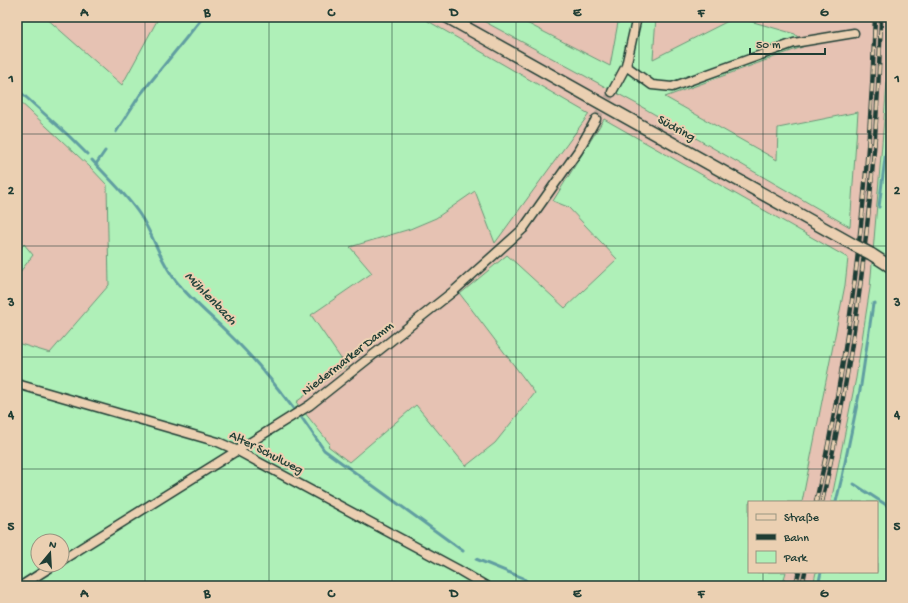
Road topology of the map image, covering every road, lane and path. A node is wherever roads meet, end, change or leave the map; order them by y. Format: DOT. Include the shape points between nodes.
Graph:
graph roads {
  1 [pos="447,17"];
  2 [pos="637,17"];
  3 [pos="854,33"];
  4 [pos="626,66"];
  5 [pos="612,92"];
  6 [pos="596,119"];
  7 [pos="891,267"];
  8 [pos="17,384"];
  9 [pos="236,450"];
  10 [pos="70,555"];
  11 [pos="41,573"];
  12 [pos="21,586"];
  13 [pos="486,586"];
  1 -- 7 [label="main road, Südring, bridge"];
  2 -- 4 [label="street"];
  3 -- 4 [label="street" via="794,43 672,88 652,85"];
  4 -- 5 [label="street"];
  6 -- 9 [label="street, Niedermarker Damm" via="578,151 522,229 455,290 310,405"];
  8 -- 9 [label="street, Alter Schulweg" via="218,442"];
  9 -- 10 [label="street, Niedermarker Damm"];
  9 -- 13 [label="street, Alter Schulweg"];
  11 -- 12 [label="street"];
}
